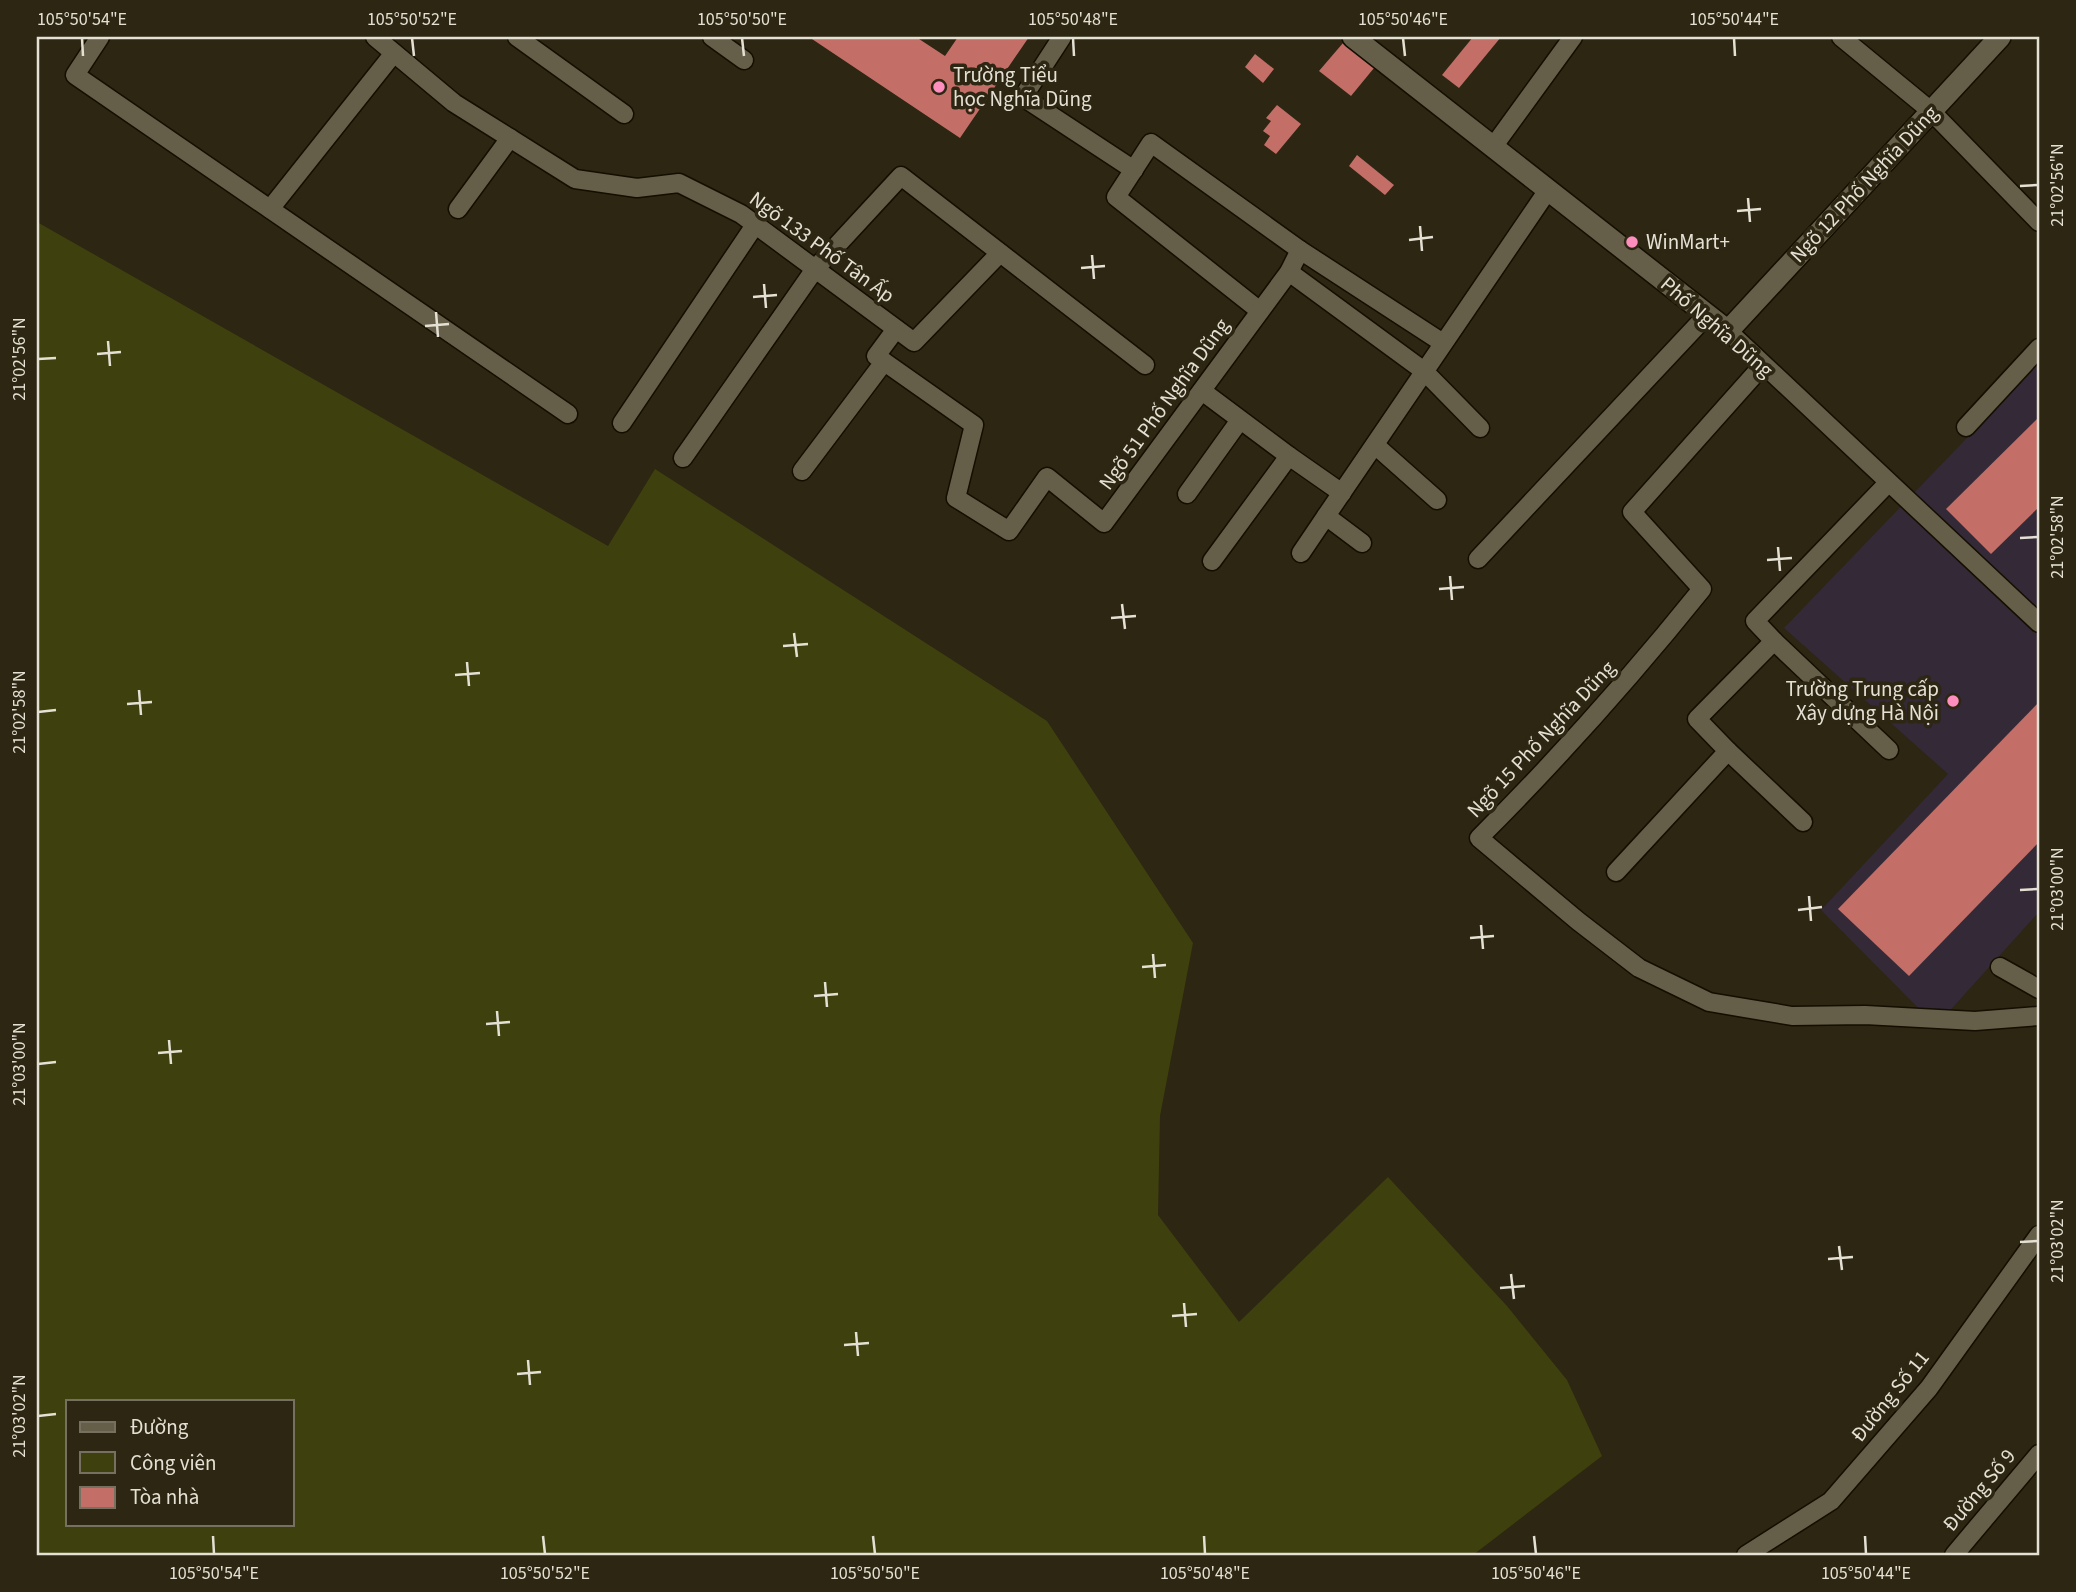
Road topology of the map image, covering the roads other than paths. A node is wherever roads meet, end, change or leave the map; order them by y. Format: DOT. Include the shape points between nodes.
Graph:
graph roads {
  1 [pos="100,37"];
  2 [pos="375,37"];
  3 [pos="517,37"];
  4 [pos="712,37"];
  5 [pos="1062,37"];
  6 [pos="1353,37"];
  7 [pos="1573,37"];
  8 [pos="1841,37"];
  9 [pos="2000,37"];
  10 [pos="394,53"];
  11 [pos="744,60"];
  12 [pos="1931,111"];
  13 [pos="624,114"];
  14 [pos="510,138"];
  15 [pos="1493,147"];
  16 [pos="1134,170"];
  17 [pos="1548,190"];
  18 [pos="270,209"];
  19 [pos="458,209"];
  20 [pos="2039,222"];
  21 [pos="755,225"];
  22 [pos="1300,250"];
  23 [pos="1000,253"];
  24 [pos="815,269"];
  25 [pos="1289,272"];
  26 [pos="1260,311"];
  27 [pos="1707,315"];
  28 [pos="896,329"];
  29 [pos="1728,331"];
  30 [pos="1443,343"];
  31 [pos="2039,348"];
  32 [pos="884,362"];
  33 [pos="1145,365"];
  34 [pos="1763,365"];
  35 [pos="1424,371"];
  36 [pos="1202,391"];
  37 [pos="568,414"];
  38 [pos="1241,420"];
  39 [pos="622,423"];
  40 [pos="1966,427"];
  41 [pos="1480,428"];
  42 [pos="1375,445"];
  43 [pos="1289,456"];
  44 [pos="683,458"];
  45 [pos="803,471"];
  46 [pos="1888,484"];
  47 [pos="1342,493"];
  48 [pos="1187,494"];
  49 [pos="1437,500"];
  50 [pos="1326,516"];
  51 [pos="1362,543"];
  52 [pos="1301,553"];
  53 [pos="1478,559"];
  54 [pos="1212,561"];
  55 [pos="2039,623"];
  56 [pos="1774,641"];
  57 [pos="1889,750"];
  58 [pos="1728,751"];
  59 [pos="1803,822"];
  60 [pos="1616,872"];
  61 [pos="2000,967"];
  62 [pos="2039,989"];
  63 [pos="2039,1016"];
  64 [pos="2039,1235"];
  65 [pos="2039,1454"];
  66 [pos="1746,1555"];
  67 [pos="1954,1555"];
  1 -- 18 [label="lane" via="75,75"];
  2 -- 10 [label="lane, Ngõ 133 Phố Tân Ấp"];
  3 -- 13 [label="lane"];
  4 -- 11 [label="lane"];
  5 -- 16 [label="lane" via="1023,97"];
  6 -- 15 [label="street, Phố Nghĩa Dũng"];
  7 -- 15 [label="lane"];
  8 -- 12 [label="lane"];
  9 -- 12 [label="street, Ngõ 12 Phố Nghĩa Dũng"];
  10 -- 14 [label="lane, Ngõ 133 Phố Tân Ấp" via="454,103"];
  10 -- 18 [label="lane"];
  12 -- 20 [label="lane"];
  12 -- 29 [label="street, Ngõ 12 Phố Nghĩa Dũng"];
  14 -- 19 [label="lane"];
  14 -- 21 [label="lane, Ngõ 133 Phố Tân Ấp" via="575,179 637,188 679,183"];
  15 -- 17 [label="street, Phố Nghĩa Dũng"];
  16 -- 22 [label="lane, Ngõ 51 Phố Nghĩa Dũng" via="1152,143"];
  16 -- 26 [label="lane, Ngõ 51 Phố Nghĩa Dũng" via="1116,197"];
  17 -- 27 [label="street, Phố Nghĩa Dũng"];
  17 -- 30 [label="lane"];
  18 -- 37 [label="lane"];
  21 -- 24 [label="lane, Ngõ 133 Phố Tân Ấp"];
  21 -- 39 [label="lane"];
  22 -- 25 [label="lane, Ngõ 51 Phố Nghĩa Dũng"];
  22 -- 30 [label="lane"];
  23 -- 24 [label="lane" via="901,176"];
  23 -- 28 [label="lane, Ngõ 133 Phố Tân Ấp" via="914,342"];
  23 -- 33 [label="lane"];
  24 -- 28 [label="lane, Ngõ 133 Phố Tân Ấp"];
  24 -- 44 [label="lane"];
  25 -- 26 [label="lane, Ngõ 51 Phố Nghĩa Dũng"];
  25 -- 35 [label="lane"];
  26 -- 36 [label="lane, Ngõ 51 Phố Nghĩa Dũng"];
  27 -- 29 [label="street, Phố Nghĩa Dũng"];
  27 -- 53 [label="lane"];
  28 -- 32 [label="lane" via="876,356"];
  29 -- 34 [label="lane, Phố Nghĩa Dũng"];
  30 -- 35 [label="lane"];
  31 -- 40 [label="lane"];
  32 -- 36 [label="lane, Ngõ 51 Phố Nghĩa Dũng" via="974,425 956,498 1009,531 1047,477 1104,523"];
  32 -- 45 [label="lane"];
  34 -- 46 [label="lane, Phố Nghĩa Dũng"];
  34 -- 63 [label="lane, Ngõ 15 Phố Nghĩa Dũng" via="1632,512 1702,589 1635,671 1479,838 1639,968 1709,1002 1792,1016 1975,1021"];
  35 -- 41 [label="lane"];
  35 -- 42 [label="lane"];
  36 -- 38 [label="lane"];
  38 -- 43 [label="lane"];
  38 -- 48 [label="lane"];
  42 -- 47 [label="lane"];
  42 -- 49 [label="lane"];
  43 -- 47 [label="lane"];
  43 -- 54 [label="lane"];
  46 -- 55 [label="lane, Phố Nghĩa Dũng"];
  46 -- 56 [label="lane" via="1755,621"];
  47 -- 50 [label="lane"];
  50 -- 51 [label="lane"];
  50 -- 52 [label="lane"];
  56 -- 57 [label="lane"];
  56 -- 58 [label="lane" via="1697,719"];
  58 -- 59 [label="lane"];
  58 -- 60 [label="lane"];
  61 -- 62 [label="lane"];
  64 -- 66 [label="lane, Đường Số 11" via="1929,1388 1831,1501"];
  65 -- 67 [label="lane, Đường Số 9"];
}
